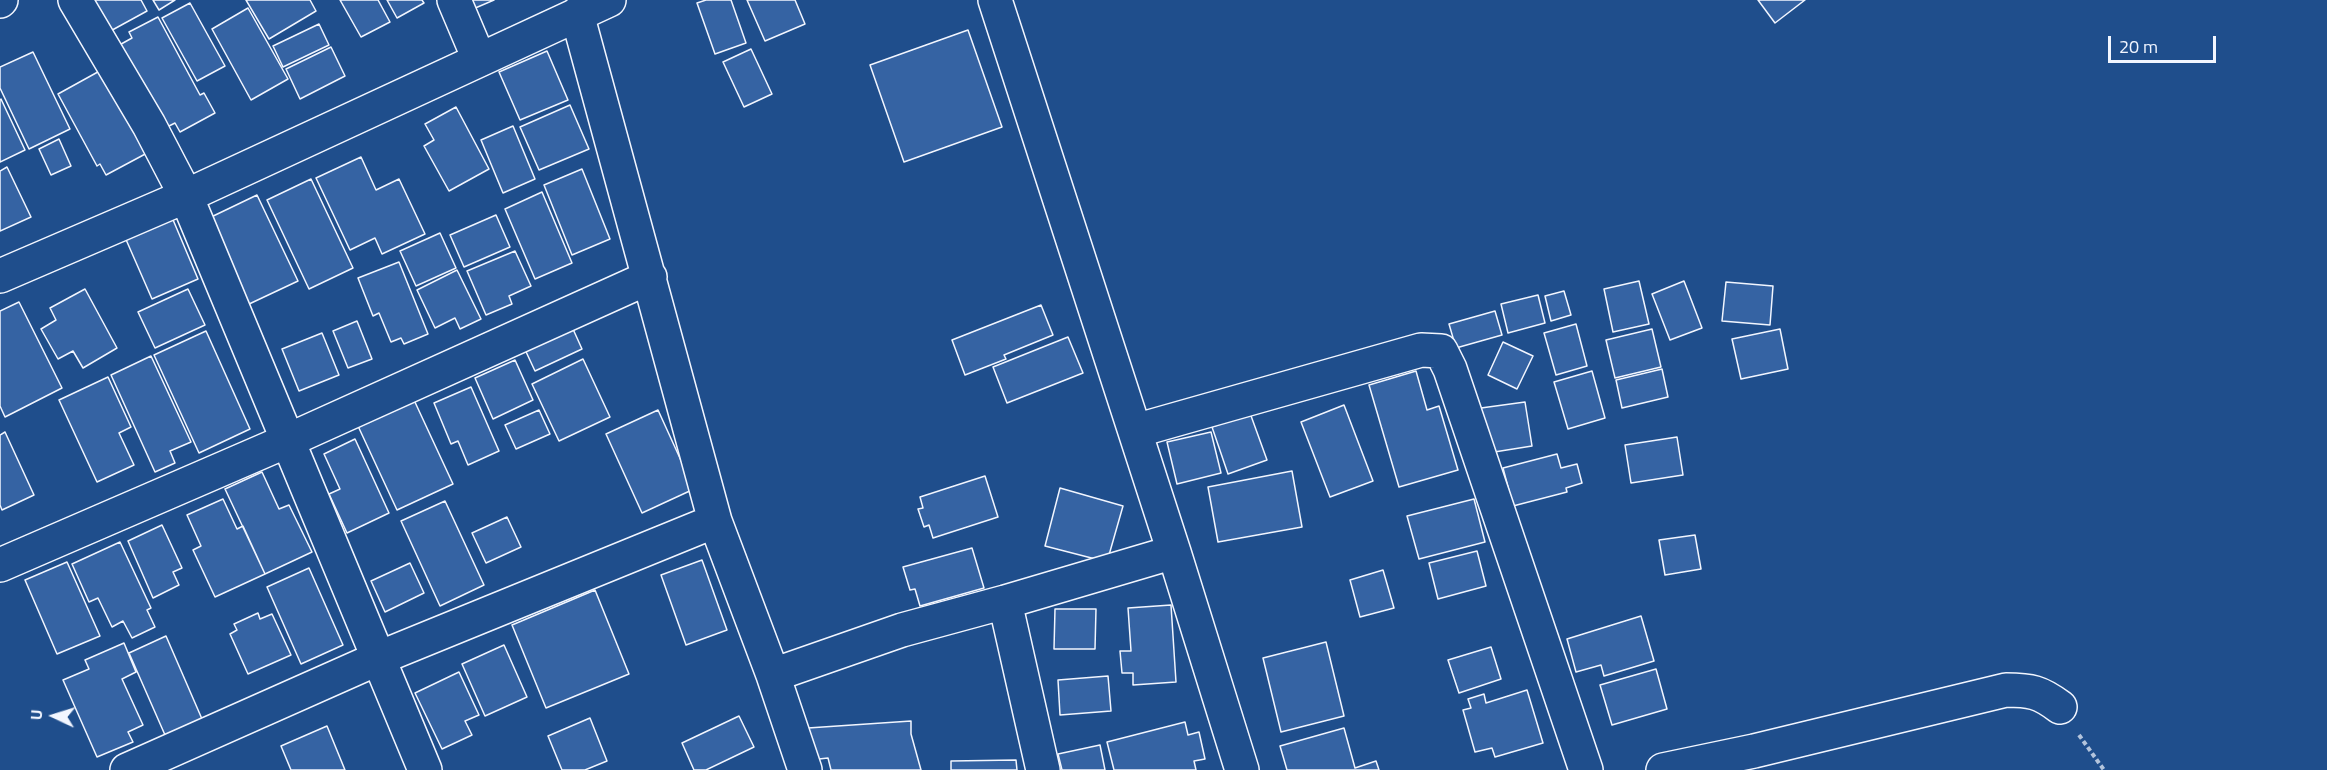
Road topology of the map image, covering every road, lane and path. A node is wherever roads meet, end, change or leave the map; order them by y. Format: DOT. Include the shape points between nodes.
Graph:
graph roads {
  1 [pos="75,0"];
  2 [pos="454,0"];
  3 [pos="609,0"];
  4 [pos="995,0"];
  5 [pos="577,14"];
  6 [pos="479,59"];
  7 [pos="186,196"];
  8 [pos="0,276"];
  9 [pos="650,277"];
  10 [pos="1135,431"];
  11 [pos="289,440"];
  12 [pos="715,521"];
  13 [pos="1174,552"];
  14 [pos="0,565"];
  15 [pos="1005,602"];
  16 [pos="379,658"];
  17 [pos="773,675"];
  18 [pos="2060,707"];
  19 [pos="127,770"];
  20 [pos="425,770"];
  21 [pos="805,770"];
  22 [pos="1043,770"];
  23 [pos="1242,770"];
  24 [pos="1586,770"];
  25 [pos="1662,770"];
  26 [pos="2104,770"];
  1 -- 7 [label="street"];
  2 -- 6 [label="street"];
  3 -- 5 [label="street"];
  4 -- 10 [label="street"];
  5 -- 6 [label="street"];
  5 -- 9 [label="street"];
  6 -- 7 [label="street"];
  7 -- 8 [label="street"];
  7 -- 11 [label="street"];
  9 -- 11 [label="street"];
  9 -- 12 [label="street"];
  10 -- 13 [label="street"];
  10 -- 24 [label="street" via="1421,350 1441,351"];
  11 -- 14 [label="street"];
  11 -- 16 [label="street"];
  12 -- 16 [label="street"];
  12 -- 17 [label="street"];
  13 -- 15 [label="street"];
  13 -- 23 [label="street"];
  15 -- 17 [label="street" via="902,630"];
  15 -- 22 [label="street"];
  16 -- 19 [label="street"];
  16 -- 20 [label="street"];
  17 -- 21 [label="street"];
  18 -- 25 [label="street" via="2045,695 2006,690"];
  18 -- 26 [label="path"];
}
